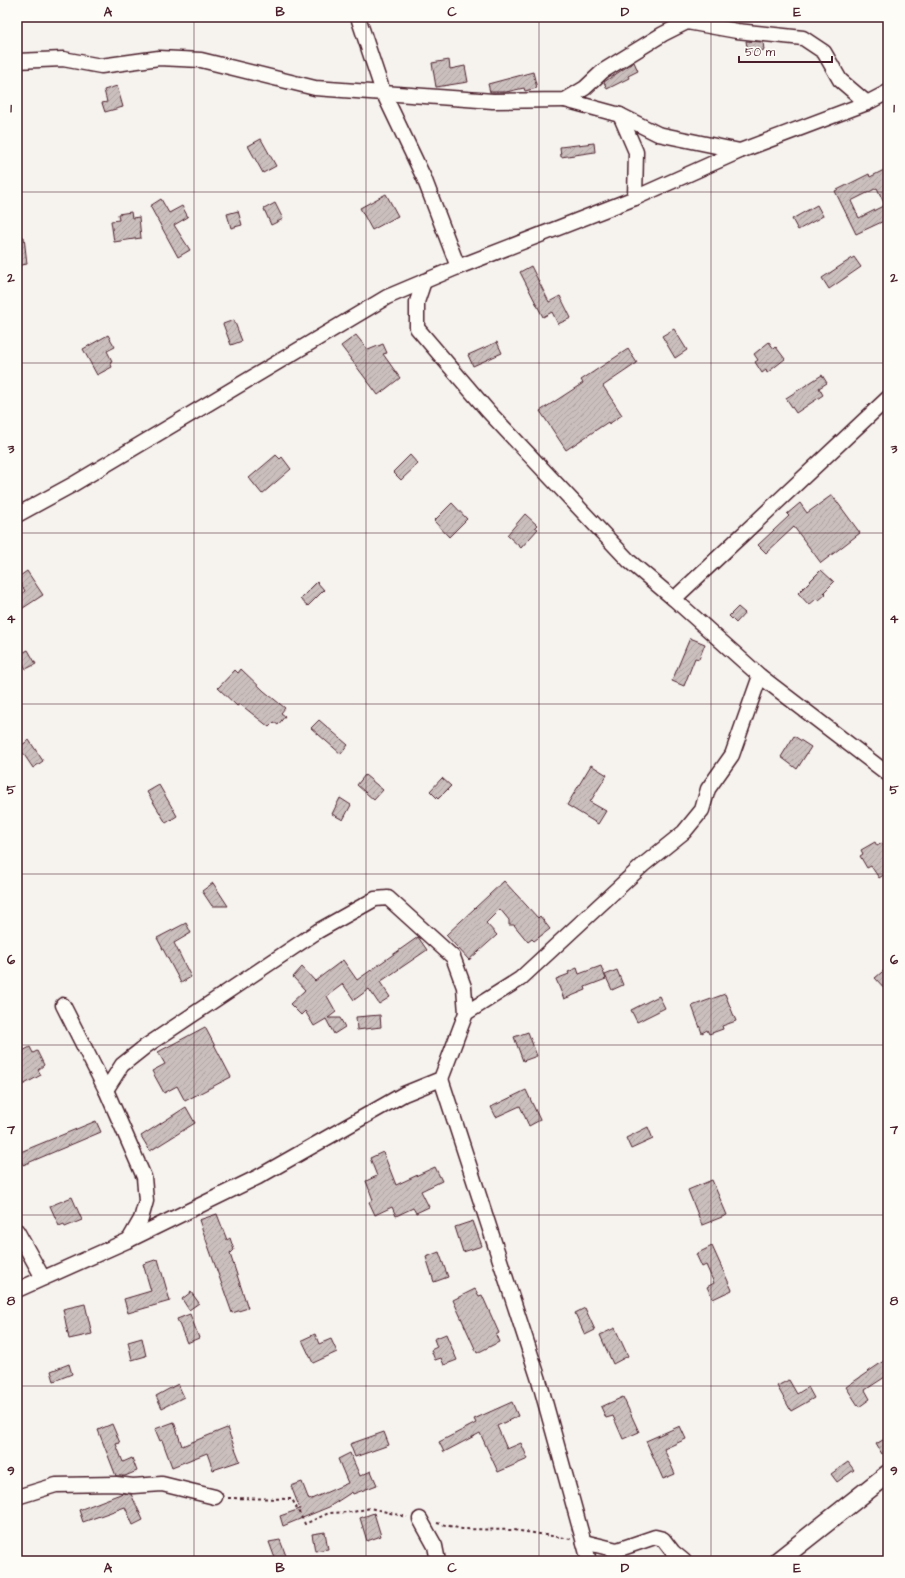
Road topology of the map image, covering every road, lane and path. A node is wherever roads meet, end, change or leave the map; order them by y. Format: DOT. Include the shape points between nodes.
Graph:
graph roads {
  1 [pos="358,17"];
  2 [pos="17,61"];
  3 [pos="383,92"];
  4 [pos="888,92"];
  5 [pos="565,100"];
  6 [pos="867,103"];
  7 [pos="620,115"];
  8 [pos="740,151"];
  9 [pos="636,198"];
  10 [pos="458,267"];
  11 [pos="424,281"];
  12 [pos="888,398"];
  13 [pos="17,516"];
  14 [pos="674,598"];
  15 [pos="760,676"];
  16 [pos="888,774"];
  17 [pos="63,1006"];
  18 [pos="466,1013"];
  19 [pos="441,1079"];
  20 [pos="106,1090"];
  21 [pos="17,1231"];
  22 [pos="129,1240"];
  23 [pos="43,1278"];
  24 [pos="17,1290"];
  25 [pos="888,1474"];
  26 [pos="17,1497"];
  27 [pos="215,1497"];
  28 [pos="420,1519"];
  29 [pos="584,1542"];
  30 [pos="438,1561"];
  31 [pos="589,1561"];
  32 [pos="684,1561"];
  33 [pos="778,1561"];
  1 -- 3 [label="street"];
  2 -- 3 [label="street" via="63,59 101,66 159,58 201,60 315,88"];
  3 -- 5 [label="street" via="493,101"];
  3 -- 10 [label="street" via="424,178"];
  4 -- 6 [label="street"];
  5 -- 6 [label="street" via="585,88 603,71 687,22 737,31 803,38 824,52 840,80"];
  5 -- 7 [label="street"];
  6 -- 8 [label="street"];
  7 -- 8 [label="street" via="658,134"];
  7 -- 9 [label="street" via="636,152"];
  8 -- 9 [label="street"];
  9 -- 10 [label="street"];
  10 -- 11 [label="street"];
  11 -- 13 [label="street" via="387,297"];
  11 -- 14 [label="street" via="417,302 416,328 488,411 629,561"];
  12 -- 14 [label="street"];
  14 -- 15 [label="street"];
  15 -- 16 [label="street"];
  15 -- 18 [label="street" via="732,755 708,789 702,810 684,832 643,865 520,979"];
  17 -- 20 [label="street"];
  18 -- 19 [label="street"];
  18 -- 20 [label="street" via="464,987 453,957 388,898 375,899 318,931 146,1046 122,1065"];
  19 -- 22 [label="street" via="404,1094 258,1177"];
  19 -- 29 [label="street" via="539,1380"];
  20 -- 22 [label="street" via="144,1178 146,1201"];
  21 -- 23 [label="street"];
  22 -- 23 [label="street"];
  23 -- 24 [label="street"];
  25 -- 33 [label="street"];
  26 -- 27 [label="street" via="56,1485 162,1484"];
  27 -- 28 [label="path" via="292,1499 305,1524 329,1513 370,1508"];
  28 -- 29 [label="path" via="462,1529 514,1530"];
  28 -- 30 [label="street" via="435,1546"];
  29 -- 31 [label="street"];
  29 -- 32 [label="street" via="617,1550 655,1537 663,1540"];
}
